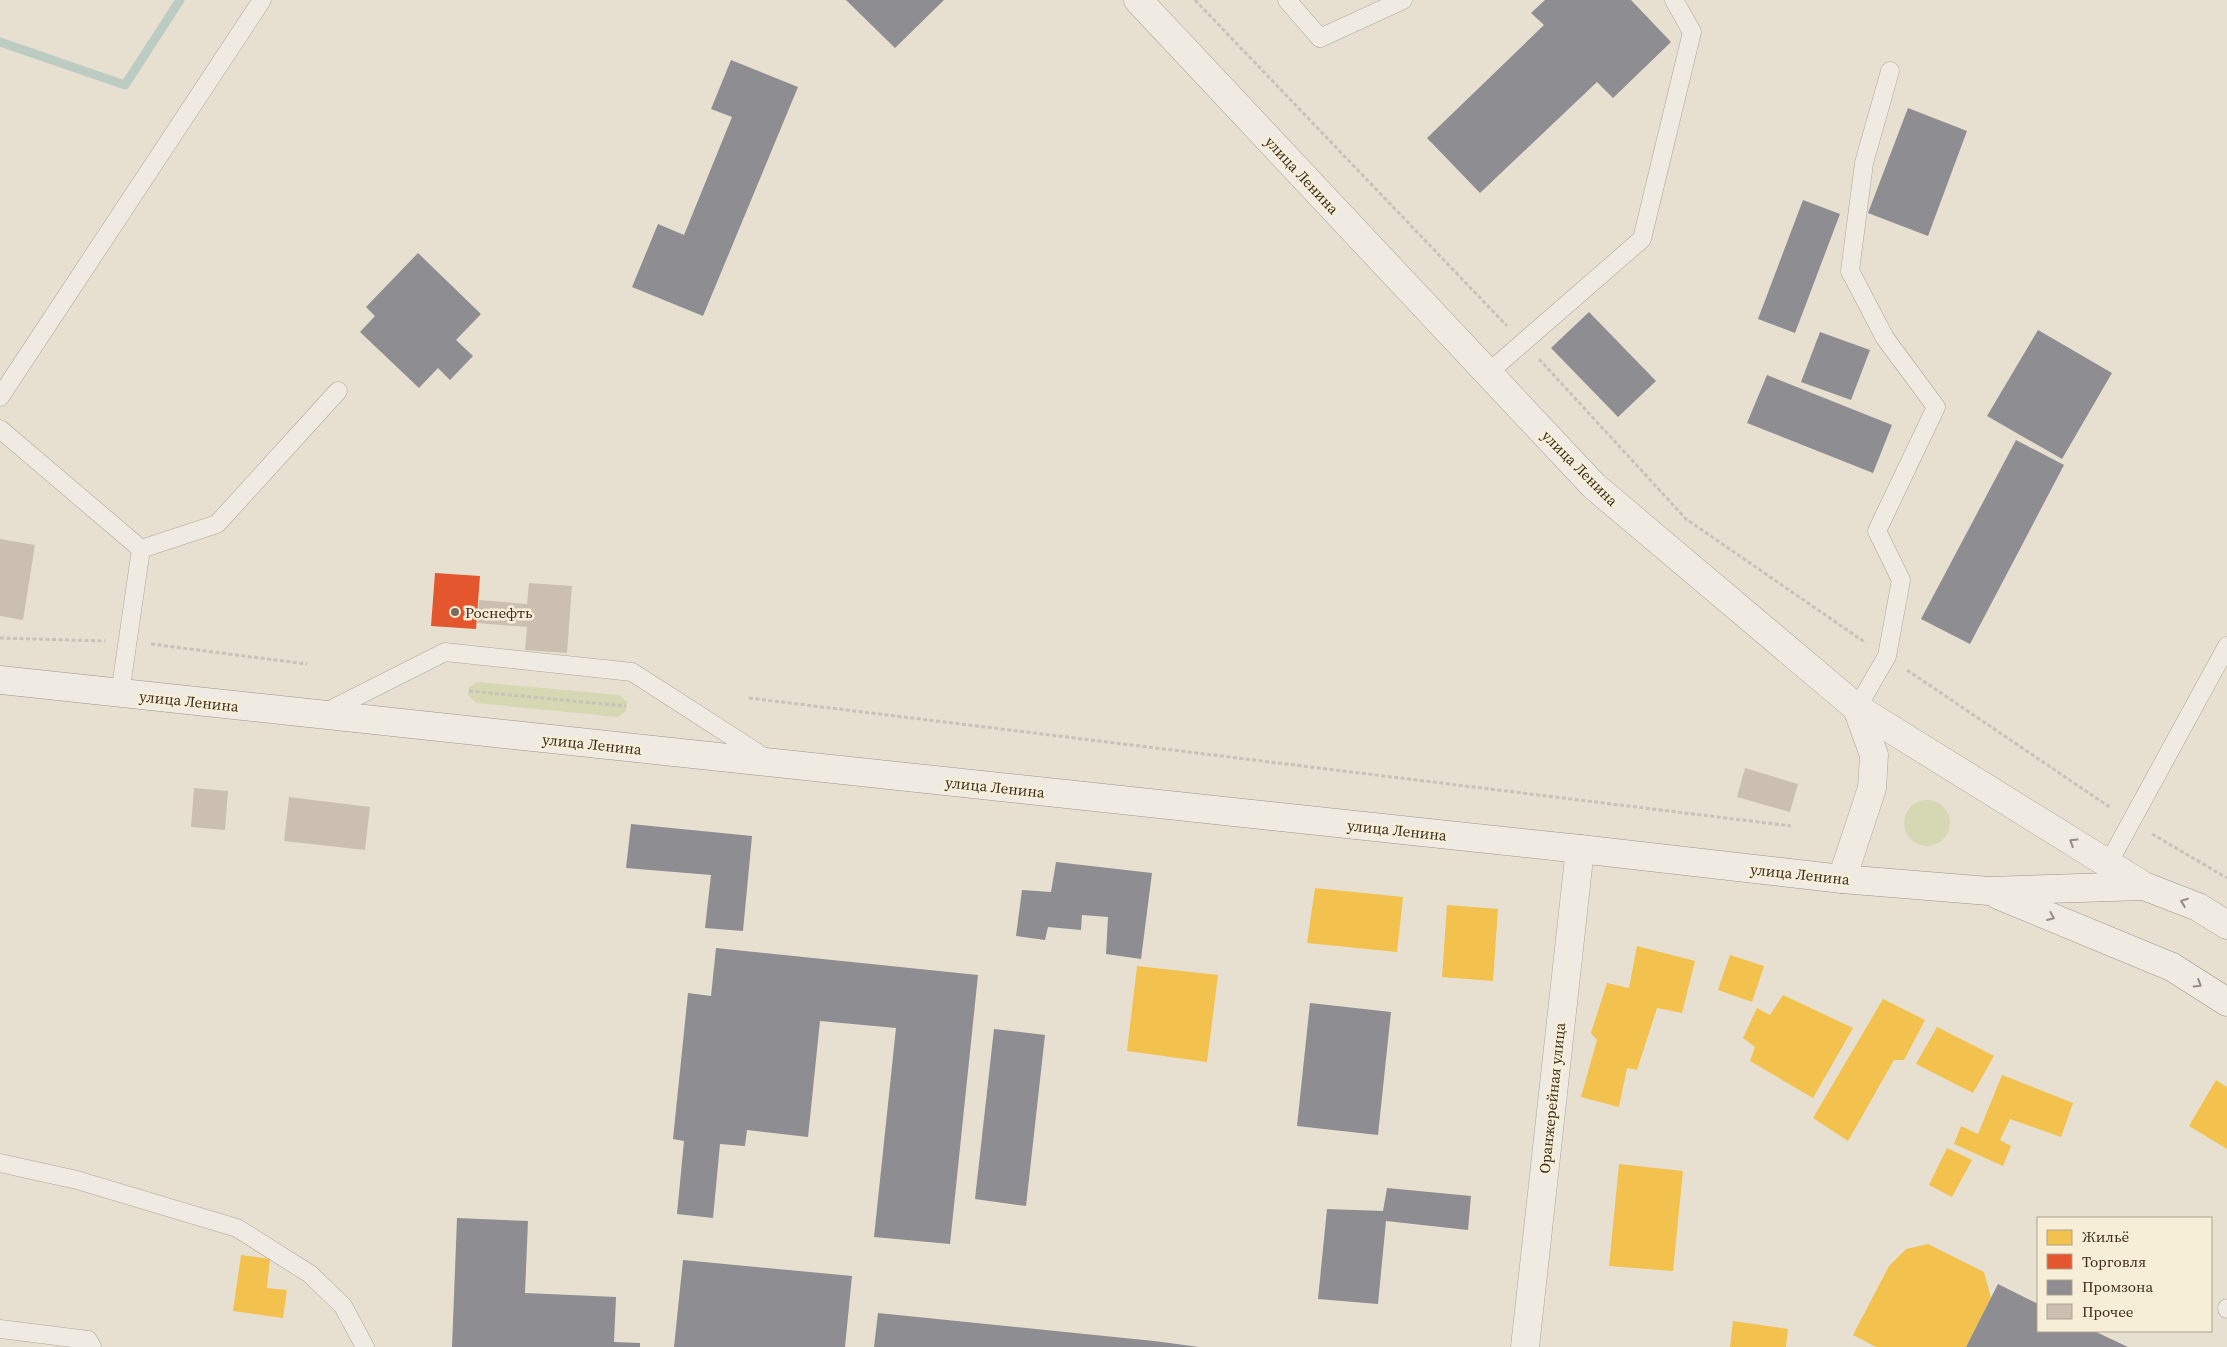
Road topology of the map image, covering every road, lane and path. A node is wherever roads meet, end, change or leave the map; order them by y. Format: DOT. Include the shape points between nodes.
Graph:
graph roads {
  1 [pos="262,0"];
  2 [pos="1138,0"];
  3 [pos="1195,0"];
  4 [pos="1287,0"];
  5 [pos="1403,0"];
  6 [pos="1674,0"];
  7 [pos="1890,71"];
  8 [pos="1523,342"];
  9 [pos="1488,373"];
  10 [pos="338,391"];
  11 [pos="0,397"];
  12 [pos="0,429"];
  13 [pos="141,549"];
  14 [pos="0,638"];
  15 [pos="128,641"];
  16 [pos="2227,646"];
  17 [pos="1887,656"];
  18 [pos="307,664"];
  19 [pos="0,680"];
  20 [pos="469,691"];
  21 [pos="120,694"];
  22 [pos="749,698"];
  23 [pos="626,706"];
  24 [pos="1857,708"];
  25 [pos="320,715"];
  26 [pos="773,763"];
  27 [pos="2131,822"];
  28 [pos="1791,826"];
  29 [pos="1580,849"];
  30 [pos="2108,864"];
  31 [pos="2227,878"];
  32 [pos="1842,879"];
  33 [pos="2144,886"];
  34 [pos="1989,891"];
  35 [pos="2227,925"];
  36 [pos="2227,1002"];
  37 [pos="0,1163"];
  38 [pos="0,1329"];
  39 [pos="92,1347"];
  40 [pos="365,1347"];
  41 [pos="1525,1347"];
  1 -- 11 [label="lane"];
  2 -- 9 [label="main road, улица Ленина"];
  3 -- 8 [label="path"];
  4 -- 5 [label="lane" via="1320,38"];
  6 -- 8 [label="lane" via="1692,32 1642,239"];
  7 -- 17 [label="lane" via="1864,163 1850,271 1885,338 1936,407 1878,531 1901,580"];
  8 -- 9 [label="lane"];
  8 -- 17 [label="path" via="1686,519"];
  9 -- 24 [label="main road, улица Ленина" via="1594,486"];
  10 -- 13 [label="lane" via="217,524"];
  12 -- 13 [label="lane"];
  13 -- 15 [label="lane"];
  14 -- 15 [label="path"];
  15 -- 18 [label="path"];
  15 -- 21 [label="lane"];
  16 -- 27 [label="lane"];
  17 -- 24 [label="lane"];
  17 -- 27 [label="path"];
  19 -- 21 [label="main road, улица Ленина"];
  20 -- 23 [label="path"];
  21 -- 25 [label="main road, улица Ленина"];
  22 -- 28 [label="path"];
  30 -- 24 [label="main road, улица Ленина, one-way"];
  24 -- 32 [label="main road" via="1874,754 1872,788"];
  25 -- 26 [label="main road, улица Ленина"];
  25 -- 26 [label="lane" via="445,652 455,653 632,672"];
  26 -- 29 [label="main road, улица Ленина"];
  27 -- 30 [label="lane"];
  27 -- 31 [label="path"];
  29 -- 32 [label="main road, улица Ленина"];
  29 -- 41 [label="main road, Оранжерейная улица"];
  30 -- 33 [label="main road, улица Ленина"];
  32 -- 34 [label="main road, улица Ленина"];
  33 -- 34 [label="main road, улица Ленина"];
  35 -- 33 [label="main road, улица Ленина, one-way" via="2198,908"];
  34 -- 36 [label="main road, улица Ленина, one-way" via="2172,968"];
  37 -- 40 [label="lane" via="77,1180 237,1228 310,1274 343,1306"];
  38 -- 39 [label="lane" via="88,1340"];
}
